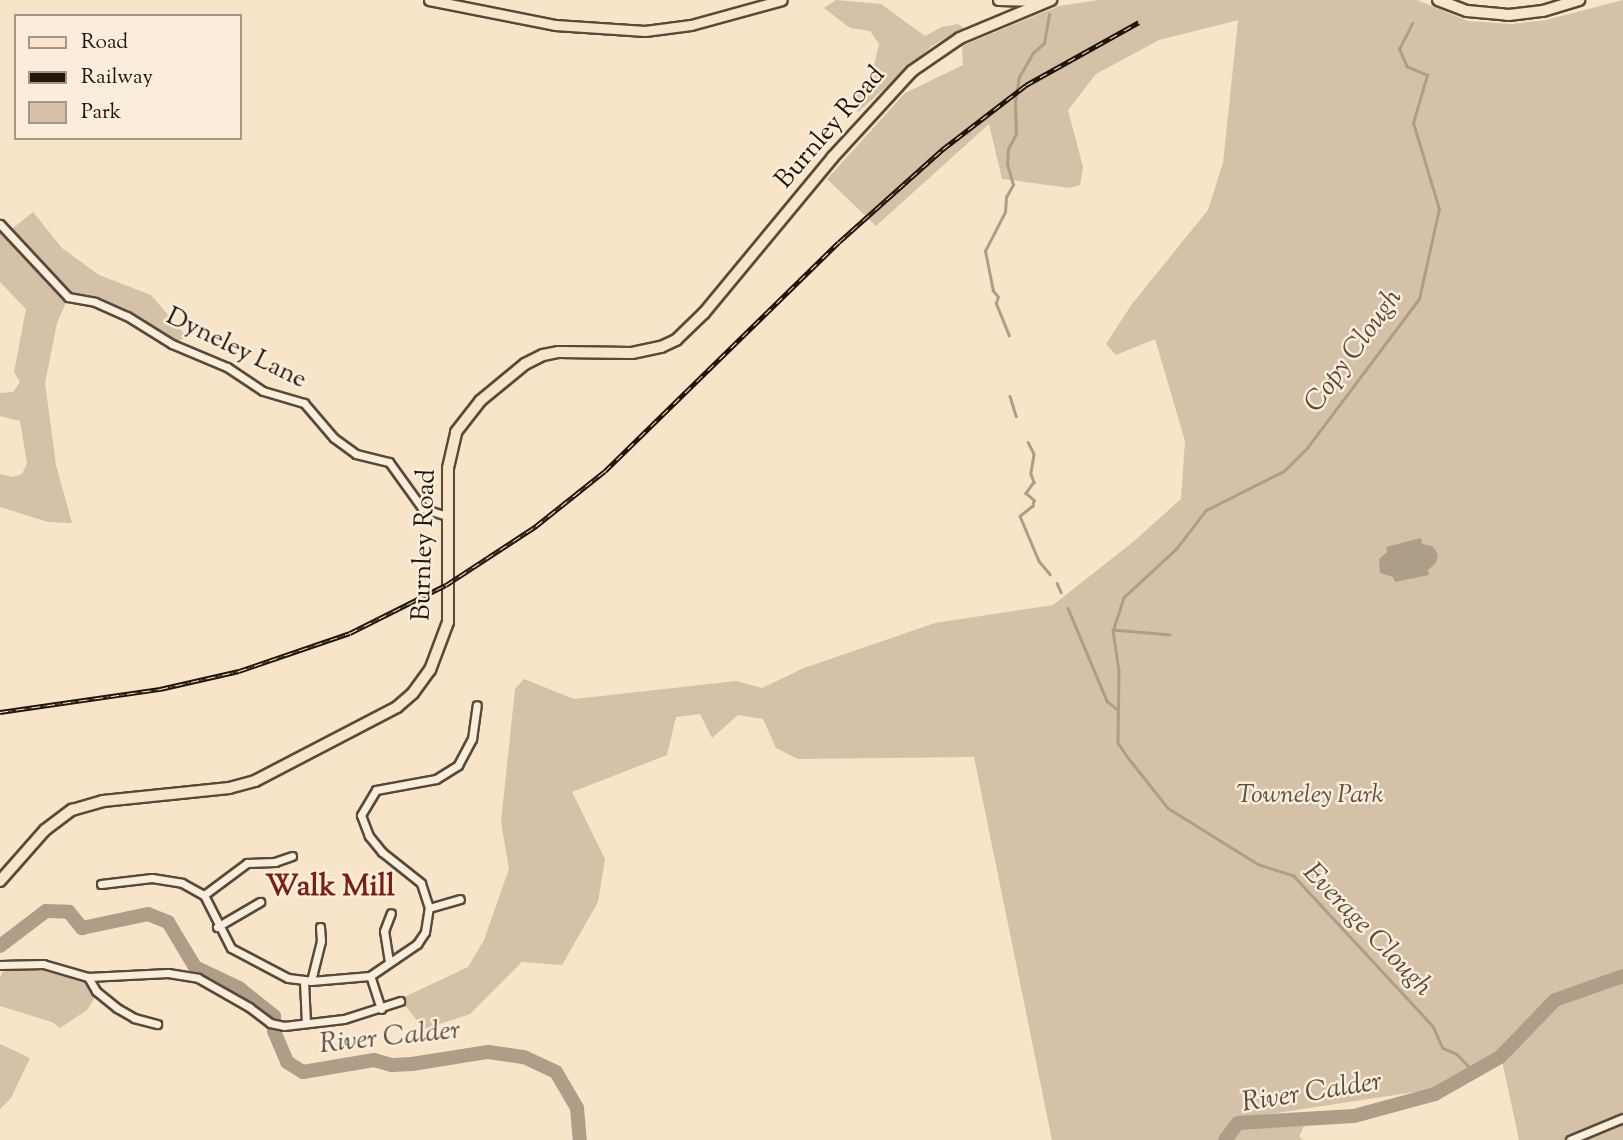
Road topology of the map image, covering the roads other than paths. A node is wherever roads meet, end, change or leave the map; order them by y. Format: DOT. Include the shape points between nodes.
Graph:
graph roads {
  1 [pos="429,0"];
  2 [pos="782,0"];
  3 [pos="998,0"];
  4 [pos="1438,0"];
  5 [pos="1579,0"];
  6 [pos="1047,1"];
  7 [pos="1450,3"];
  8 [pos="0,224"];
  9 [pos="447,516"];
  10 [pos="477,705"];
  11 [pos="292,856"];
  12 [pos="0,881"];
  13 [pos="101,884"];
  14 [pos="204,895"];
  15 [pos="460,899"];
  16 [pos="260,902"];
  17 [pos="429,908"];
  18 [pos="391,914"];
  19 [pos="217,927"];
  20 [pos="320,927"];
  21 [pos="389,962"];
  22 [pos="0,965"];
  23 [pos="88,976"];
  24 [pos="370,976"];
  25 [pos="308,981"];
  26 [pos="400,1001"];
  27 [pos="381,1009"];
  28 [pos="306,1023"];
  29 [pos="157,1024"];
  30 [pos="1623,1118"];
  31 [pos="1570,1140"];
  1 -- 2 [label="main road" via="517,20 645,31 691,25"];
  3 -- 6 [label="main road"];
  4 -- 7 [label="highway"];
  5 -- 7 [label="highway" via="1508,15 1467,11"];
  6 -- 9 [label="highway, Burnley Road" via="960,38 904,78 676,340 632,353 543,355 498,385 456,432"];
  8 -- 9 [label="street, Dyneley Lane" via="68,298 95,302 127,316 172,344 227,367 263,391 303,404 356,454 389,462 422,508"];
  9 -- 12 [label="highway, Burnley Road" via="448,622 430,670 397,707 255,780 229,788 103,801 72,810 45,830"];
  10 -- 17 [label="street" via="472,739 458,765 436,779 376,790 361,815 382,852 421,883"];
  11 -- 14 [label="street" via="247,863"];
  13 -- 14 [label="street" via="152,878 182,883"];
  14 -- 19 [label="street"];
  15 -- 17 [label="street"];
  16 -- 19 [label="street"];
  17 -- 21 [label="street" via="425,932 417,944"];
  18 -- 21 [label="street" via="384,931"];
  19 -- 25 [label="street" via="231,948 288,978"];
  20 -- 25 [label="street" via="321,941"];
  21 -- 24 [label="street"];
  22 -- 23 [label="street" via="43,964"];
  23 -- 28 [label="street" via="168,973 198,978 270,1023"];
  23 -- 29 [label="street" via="96,991 117,1008"];
  24 -- 25 [label="street"];
  24 -- 27 [label="street"];
  25 -- 28 [label="street"];
  26 -- 27 [label="street"];
  27 -- 28 [label="street"];
  30 -- 31 [label="street"];
}
